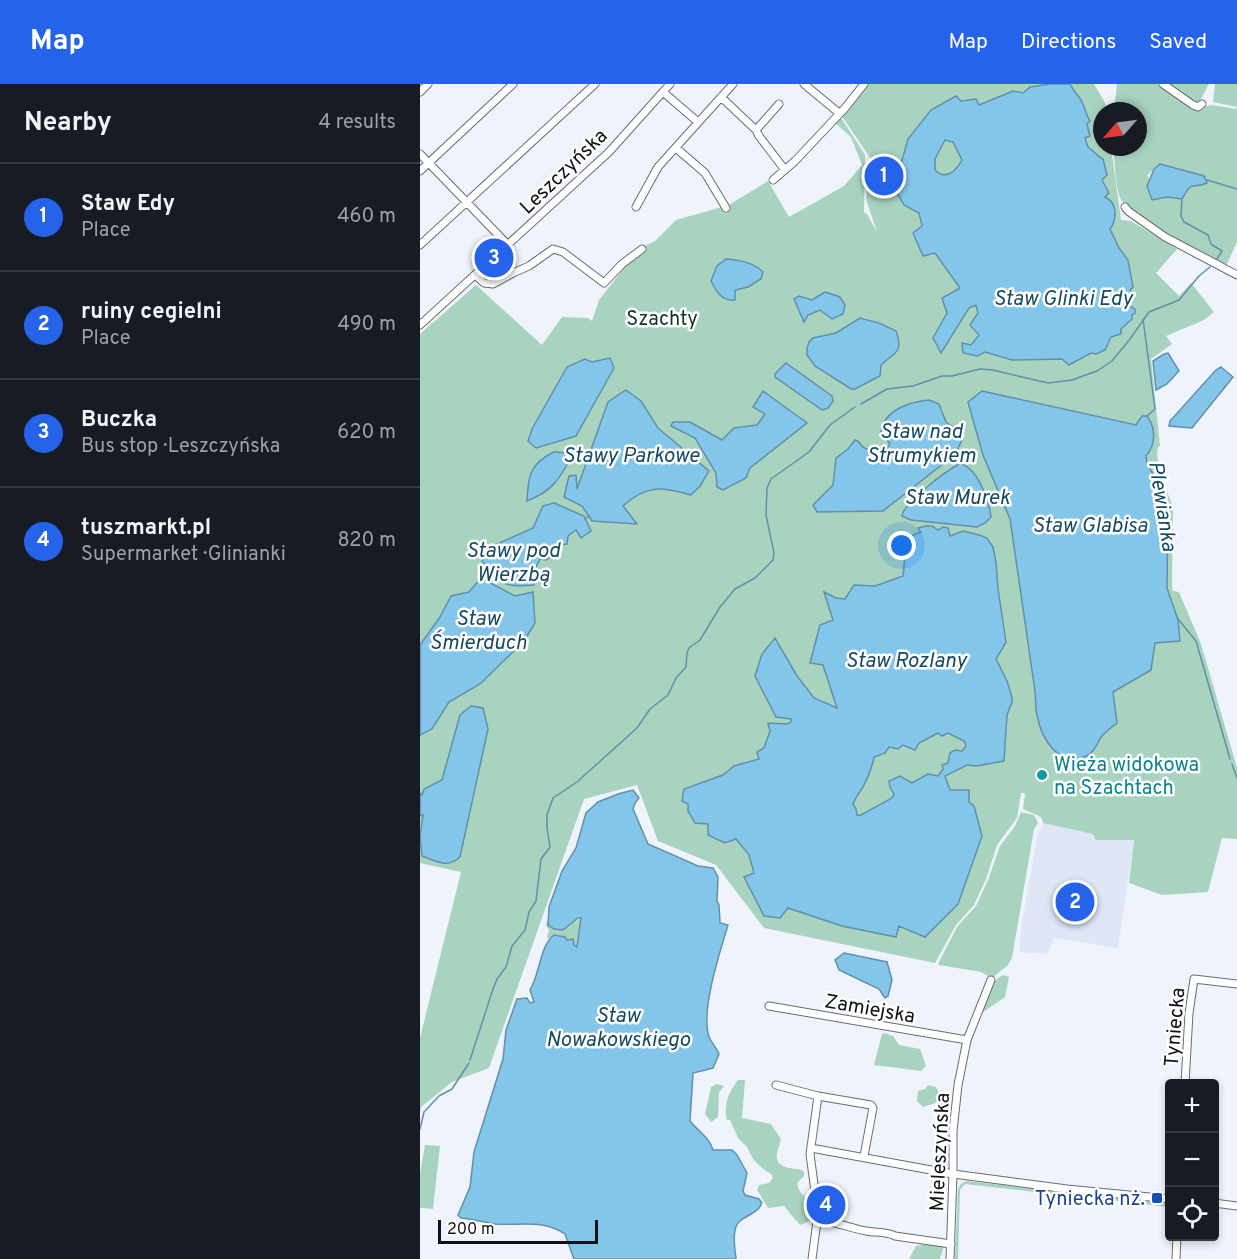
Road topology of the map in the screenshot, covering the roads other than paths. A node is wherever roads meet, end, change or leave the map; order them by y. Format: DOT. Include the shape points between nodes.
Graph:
graph roads {
  1 [pos="428,84"];
  2 [pos="513,84"];
  3 [pos="595,84"];
  4 [pos="670,84"];
  5 [pos="733,84"];
  6 [pos="804,84"];
  7 [pos="864,84"];
  8 [pos="1163,84"];
  9 [pos="420,92"];
  10 [pos="663,92"];
  11 [pos="721,98"];
  12 [pos="779,104"];
  13 [pos="1202,104"];
  14 [pos="839,113"];
  15 [pos="698,122"];
  16 [pos="756,130"];
  17 [pos="676,148"];
  18 [pos="420,154"];
  19 [pos="428,163"];
  20 [pos="785,170"];
  21 [pos="420,171"];
  22 [pos="773,180"];
  23 [pos="466,203"];
  24 [pos="636,207"];
  25 [pos="1125,207"];
  26 [pos="726,208"];
  27 [pos="420,245"];
  28 [pos="508,245"];
  29 [pos="642,249"];
  30 [pos="475,275"];
  31 [pos="1237,276"];
  32 [pos="420,325"];
  33 [pos="991,981"];
  34 [pos="1237,984"];
  35 [pos="769,1006"];
  36 [pos="966,1040"];
  37 [pos="1185,1079"];
  38 [pos="776,1085"];
  39 [pos="819,1096"];
  40 [pos="811,1148"];
  41 [pos="864,1156"];
  42 [pos="954,1174"];
  43 [pos="1165,1199"];
  44 [pos="1219,1204"];
  45 [pos="1237,1206"];
  46 [pos="818,1220"];
  47 [pos="1177,1241"];
  48 [pos="951,1244"];
  49 [pos="812,1259"];
  50 [pos="950,1259"];
  51 [pos="1176,1259"];
  1 -- 9 [label="street"];
  2 -- 19 [label="street"];
  3 -- 23 [label="street"];
  4 -- 10 [label="street, Leszczyńska"];
  5 -- 11 [label="street"];
  6 -- 14 [label="street"];
  7 -- 14 [label="street"];
  8 -- 13 [label="street" via="1196,106"];
  10 -- 15 [label="street"];
  10 -- 28 [label="street, Leszczyńska" via="609,152"];
  11 -- 15 [label="street"];
  11 -- 16 [label="street"];
  12 -- 16 [label="street"];
  14 -- 20 [label="street"];
  15 -- 17 [label="street"];
  16 -- 20 [label="street"];
  17 -- 24 [label="street" via="658,167"];
  17 -- 26 [label="street" via="705,173"];
  18 -- 19 [label="street"];
  19 -- 21 [label="street"];
  19 -- 23 [label="street"];
  20 -- 22 [label="street"];
  23 -- 27 [label="street"];
  23 -- 28 [label="street"];
  25 -- 31 [label="street" via="1160,233"];
  28 -- 30 [label="street, Leszczyńska"];
  29 -- 30 [label="street" via="604,283 563,252 553,249 493,284 484,283"];
  30 -- 32 [label="street, Leszczyńska"];
  33 -- 36 [label="street, Mieleszyńska"];
  34 -- 37 [label="street, Tyniecka" via="1194,979"];
  35 -- 36 [label="street, Zamiejska"];
  36 -- 42 [label="street, Mieleszyńska" via="954,1120"];
  38 -- 39 [label="street"];
  39 -- 40 [label="street"];
  39 -- 41 [label="street" via="871,1105"];
  40 -- 41 [label="street"];
  40 -- 46 [label="street"];
  41 -- 42 [label="street"];
  42 -- 43 [label="street"];
  42 -- 48 [label="street, Mieleszyńska"];
  44 -- 45 [label="street"];
  46 -- 48 [label="street"];
  46 -- 49 [label="street"];
  47 -- 51 [label="street"];
  48 -- 50 [label="street, Mieleszyńska"];
}
